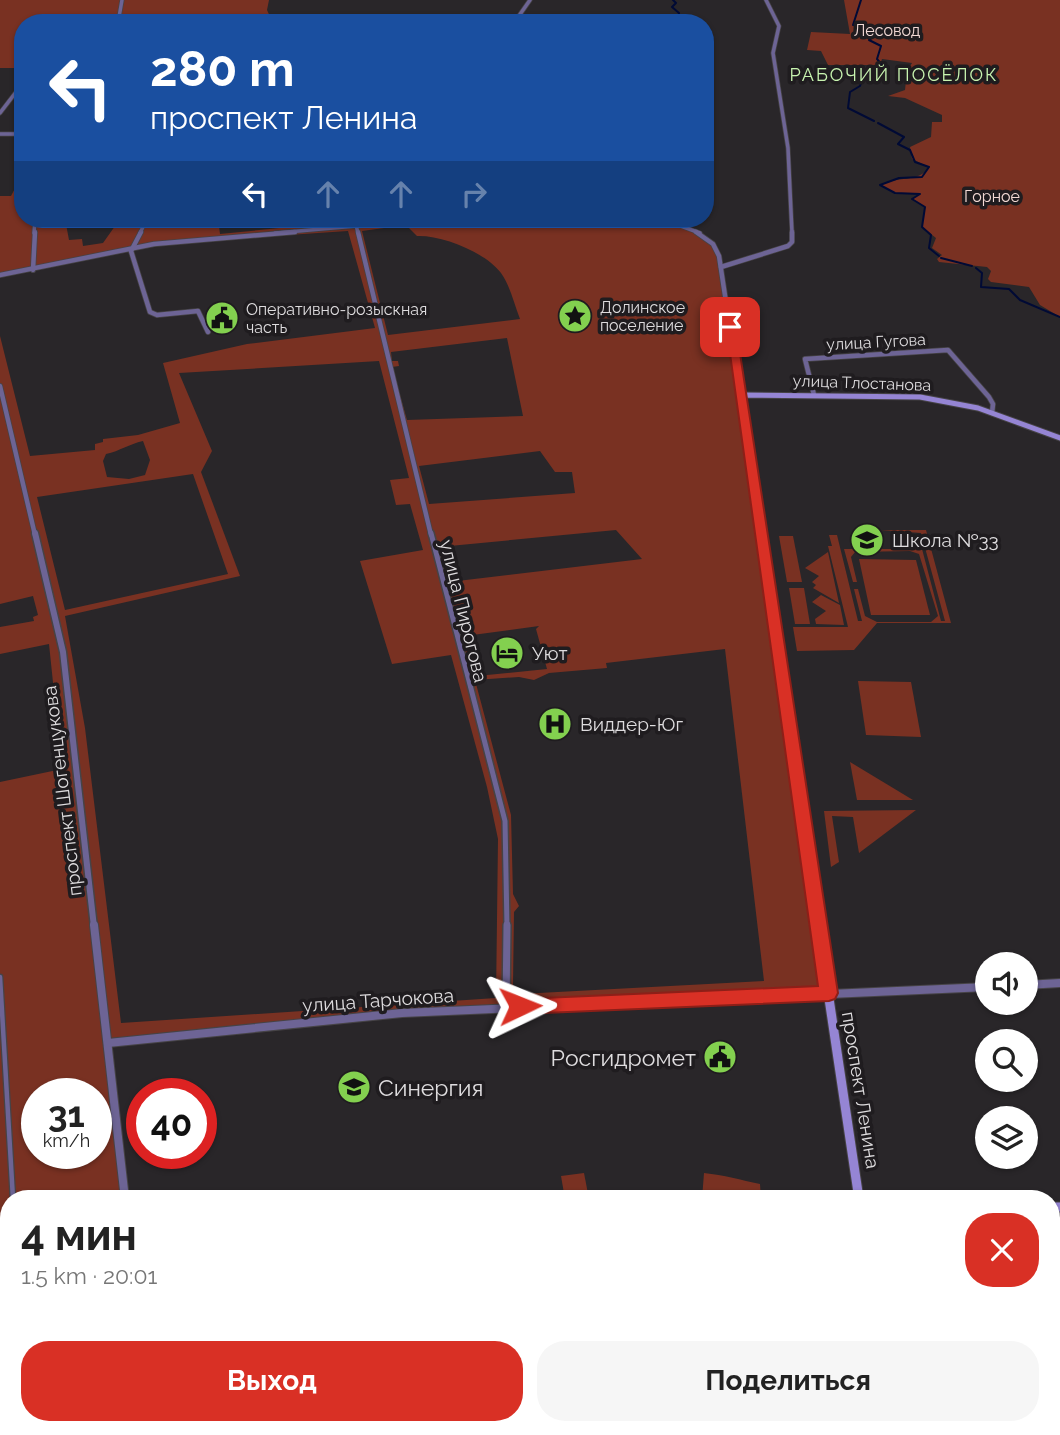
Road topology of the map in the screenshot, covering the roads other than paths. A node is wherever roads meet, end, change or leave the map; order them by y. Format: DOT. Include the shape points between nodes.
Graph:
graph roads {
  1 [pos="766,0"];
  2 [pos="773,53"];
  3 [pos="14,95"];
  4 [pos="0,113"];
  5 [pos="35,228"];
  6 [pos="142,228"];
  7 [pos="326,228"];
  8 [pos="357,228"];
  9 [pos="684,228"];
  10 [pos="133,247"];
  11 [pos="720,267"];
  12 [pos="33,270"];
  13 [pos="0,275"];
  14 [pos="208,332"];
  15 [pos="0,386"];
  16 [pos="740,395"];
  17 [pos="814,395"];
  18 [pos="992,413"];
  19 [pos="1060,438"];
  20 [pos="0,976"];
  21 [pos="1060,984"];
  22 [pos="1038,985"];
  23 [pos="975,987"];
  24 [pos="829,993"];
  25 [pos="506,1007"];
  26 [pos="108,1043"];
  27 [pos="2,1050"];
  28 [pos="12,1190"];
  29 [pos="124,1190"];
  30 [pos="858,1190"];
  1 -- 2 [label="street" via="779,26"];
  2 -- 11 [label="street" via="788,148 792,242"];
  3 -- 4 [label="street"];
  5 -- 12 [label="street"];
  6 -- 10 [label="street"];
  7 -- 10 [label="street"];
  8 -- 25 [label="street, улица Пирогова" via="505,821"];
  9 -- 11 [label="street, проспект Ленина" via="711,242"];
  10 -- 12 [label="street"];
  10 -- 14 [label="street" via="151,313 198,311"];
  11 -- 16 [label="street, проспект Ленина"];
  12 -- 13 [label="street"];
  15 -- 26 [label="street, проспект Шогенцукова" via="63,652"];
  16 -- 17 [label="main road, улица Тлостанова"];
  16 -- 24 [label="main road, проспект Ленина"];
  17 -- 18 [label="main road, улица Тлостанова" via="919,397"];
  17 -- 18 [label="street, улица Гугова" via="805,359 948,350 989,397"];
  18 -- 19 [label="main road, улица Тлостанова"];
  20 -- 27 [label="street"];
  21 -- 22 [label="street"];
  23 -- 24 [label="street, улица Тарчокова"];
  24 -- 25 [label="street, улица Тарчокова"];
  24 -- 30 [label="main road, проспект Ленина"];
  25 -- 26 [label="street, улица Тарчокова" via="354,1017"];
  26 -- 29 [label="street, проспект Шогенцукова"];
  27 -- 28 [label="street"];
}
